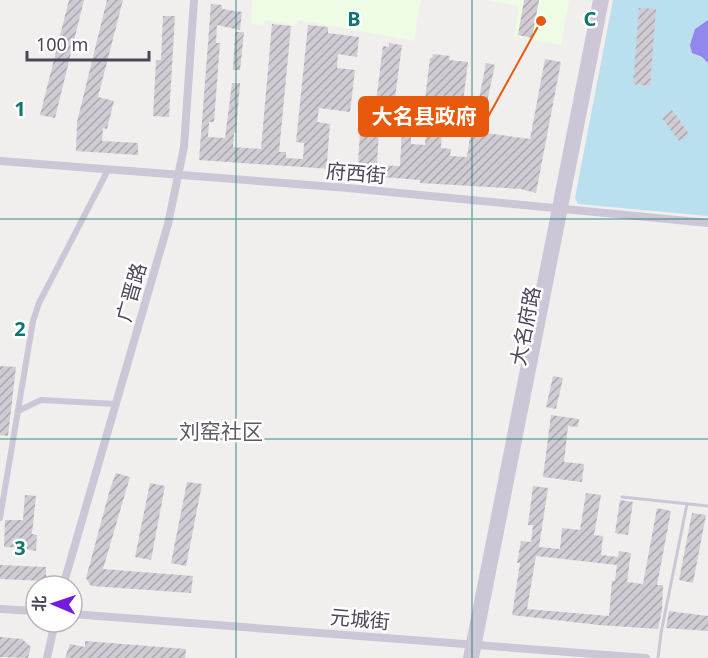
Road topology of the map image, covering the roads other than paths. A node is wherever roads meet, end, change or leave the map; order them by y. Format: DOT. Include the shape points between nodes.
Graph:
graph roads {
  1 [pos="194,0"];
  2 [pos="597,0"];
  3 [pos="605,0"];
  4 [pos="0,161"];
  5 [pos="108,170"];
  6 [pos="179,176"];
  7 [pos="560,210"];
  8 [pos="708,223"];
  9 [pos="116,404"];
  10 [pos="18,411"];
  11 [pos="622,497"];
  12 [pos="687,504"];
  13 [pos="708,506"];
  14 [pos="0,518"];
  15 [pos="66,574"];
  16 [pos="0,609"];
  17 [pos="24,610"];
  18 [pos="84,615"];
  19 [pos="52,634"];
  20 [pos="473,645"];
  21 [pos="47,658"];
  22 [pos="467,658"];
  23 [pos="475,658"];
  24 [pos="646,658"];
  25 [pos="658,658"];
  1 -- 6 [label="street, 广晋路"];
  2 -- 7 [label="street, 大名府路"];
  3 -- 7 [label="street, 大名府路"];
  4 -- 5 [label="street, 府西街"];
  5 -- 6 [label="street, 府西街"];
  5 -- 10 [label="street" via="39,303"];
  6 -- 7 [label="street, 府西街" via="348,188"];
  6 -- 9 [label="street, 广晋路"];
  7 -- 8 [label="street, 府西街"];
  7 -- 20 [label="street, 大名府路"];
  9 -- 10 [label="street" via="41,400"];
  9 -- 15 [label="street, 广晋路"];
  10 -- 14 [label="street"];
  11 -- 12 [label="lane"];
  12 -- 13 [label="lane"];
  12 -- 25 [label="lane"];
  16 -- 17 [label="street"];
  18 -- 20 [label="street, 元城街"];
  19 -- 21 [label="street"];
  20 -- 22 [label="street, 大名府路"];
  20 -- 23 [label="street, 大名府路"];
  20 -- 24 [label="street, 元城街"];
}
